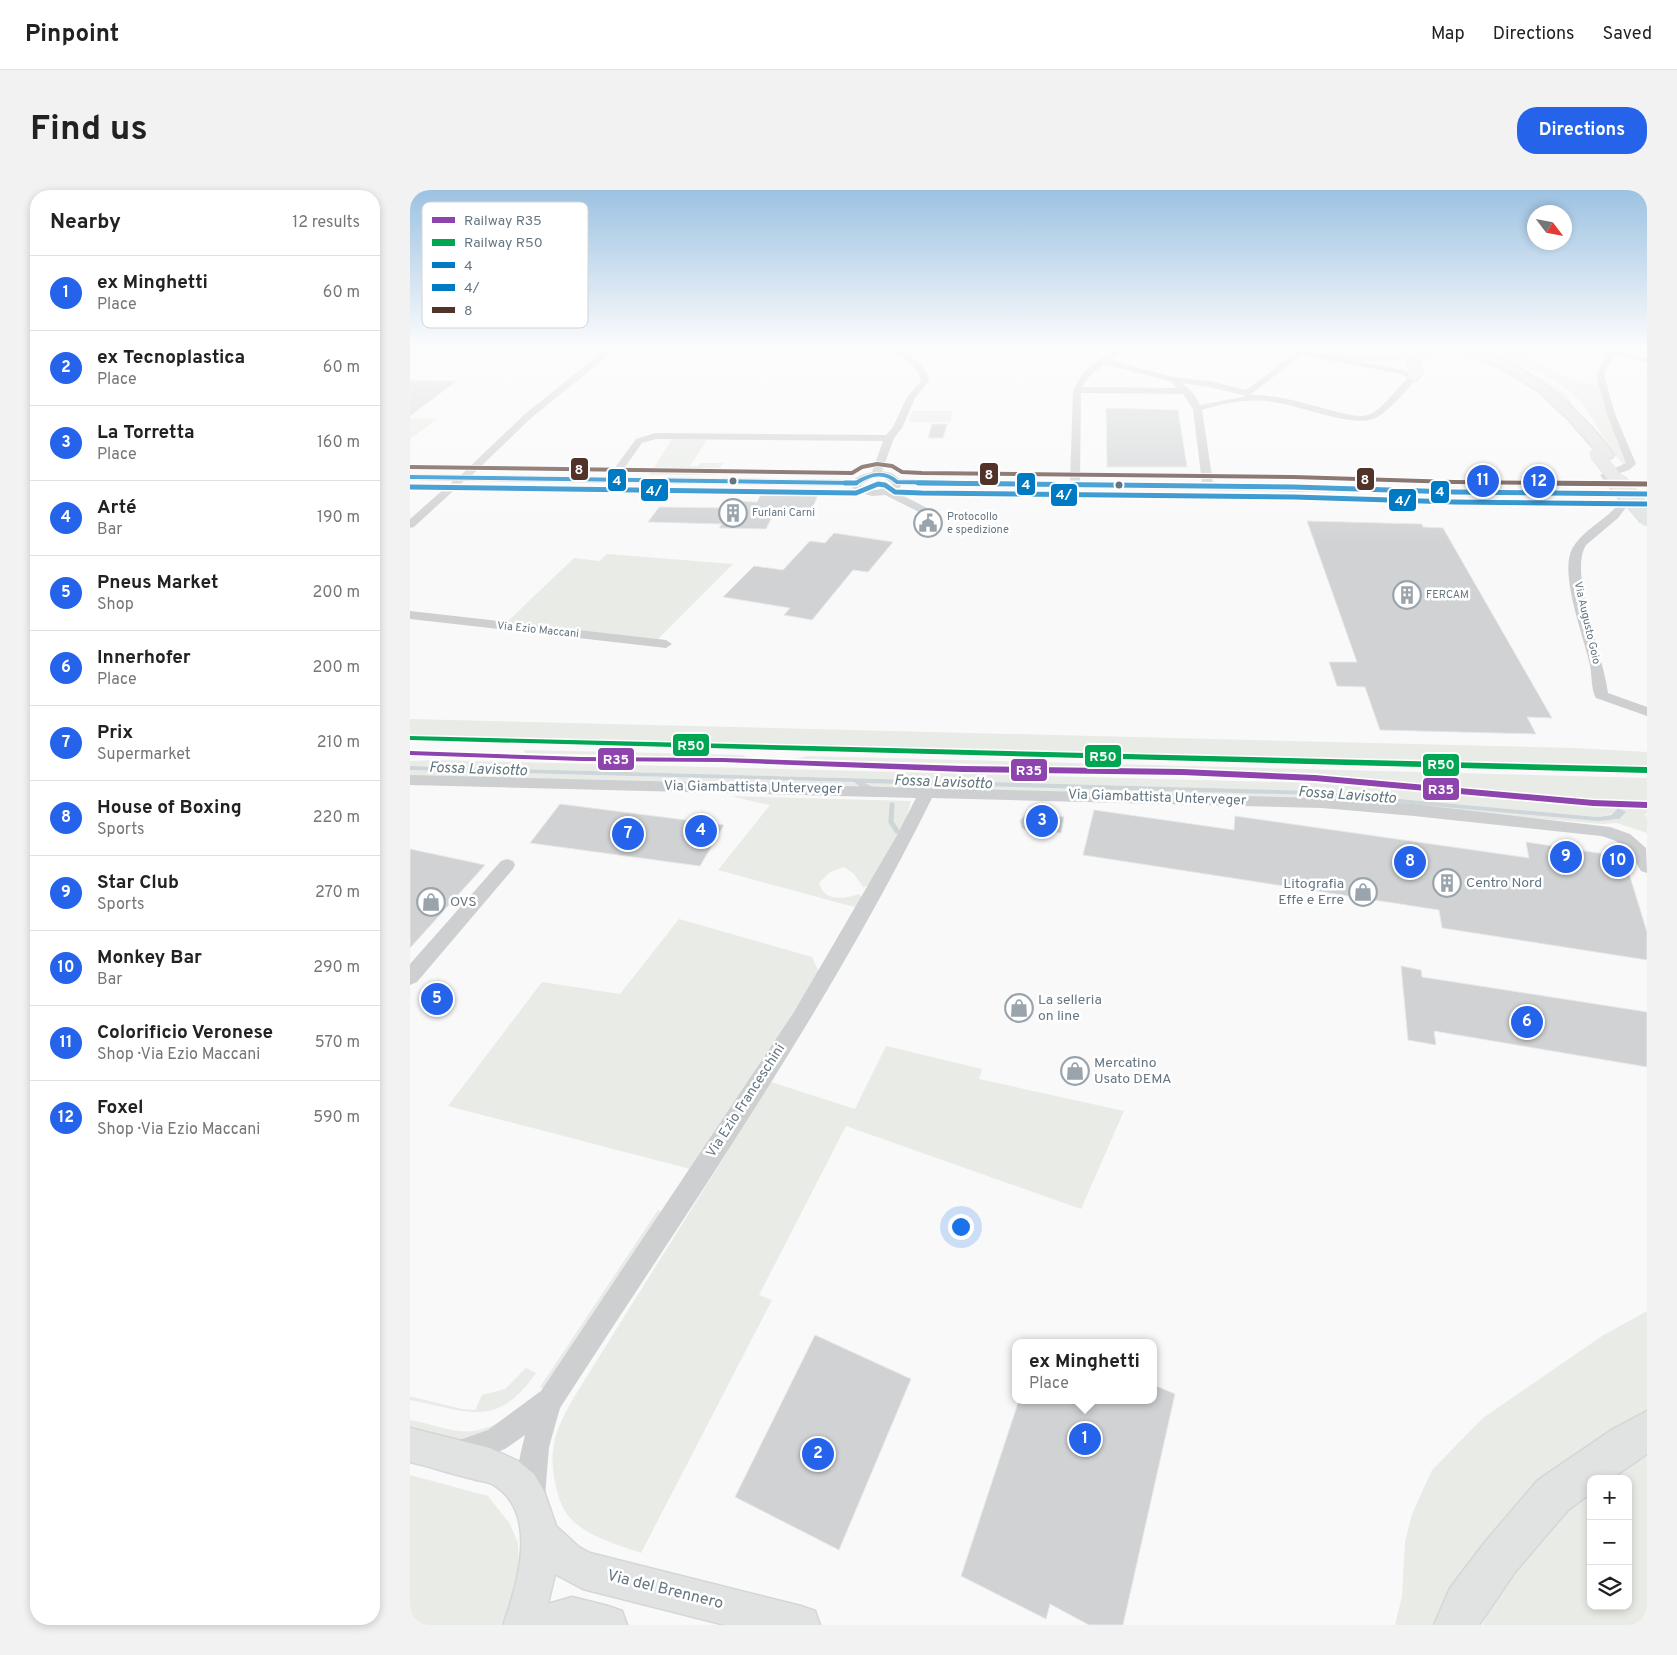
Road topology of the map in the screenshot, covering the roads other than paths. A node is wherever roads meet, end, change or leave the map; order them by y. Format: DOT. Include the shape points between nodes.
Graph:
graph roads {
  1 [pos="533,412"];
  2 [pos="904,412"];
  3 [pos="1077,412"];
  4 [pos="1197,412"];
  5 [pos="1333,412"];
  6 [pos="1379,412"];
  7 [pos="1560,412"];
  8 [pos="1580,412"];
  9 [pos="1610,412"];
  10 [pos="890,438"];
  11 [pos="1600,450"];
  12 [pos="876,474"];
  13 [pos="410,477"];
  14 [pos="461,479"];
  15 [pos="611,479"];
  16 [pos="897,482"];
  17 [pos="856,483"];
  18 [pos="1075,485"];
  19 [pos="1208,487"];
  20 [pos="886,491"];
  21 [pos="1618,491"];
  22 [pos="1647,494"];
  23 [pos="1647,503"];
  24 [pos="1647,517"];
  25 [pos="410,525"];
  26 [pos="920,527"];
  27 [pos="410,616"];
  28 [pos="666,644"];
  29 [pos="1647,712"];
  30 [pos="410,780"];
  31 [pos="927,792"];
  32 [pos="506,865"];
  33 [pos="1647,867"];
  34 [pos="410,977"];
  35 [pos="550,1401"];
  36 [pos="1647,1431"];
  37 [pos="410,1445"];
  38 [pos="454,1456"];
  39 [pos="535,1519"];
  40 [pos="522,1625"];
  41 [pos="543,1625"];
  42 [pos="608,1625"];
  43 [pos="801,1625"];
  44 [pos="1456,1625"];
  1 -- 14 [label="street"];
  2 -- 10 [label="street"];
  3 -- 18 [label="street"];
  4 -- 19 [label="street"];
  5 -- 6 [label="street" via="1369,418"];
  7 -- 11 [label="highway"];
  8 -- 11 [label="highway"];
  9 -- 21 [label="street" via="1631,464 1606,474"];
  10 -- 12 [label="street"];
  10 -- 15 [label="street" via="655,436 639,441"];
  11 -- 23 [label="highway"];
  11 -- 24 [label="highway, bridge"];
  12 -- 16 [label="street" via="892,476"];
  12 -- 17 [label="street" via="864,476"];
  13 -- 14 [label="street"];
  14 -- 15 [label="street"];
  14 -- 25 [label="street"];
  15 -- 17 [label="street"];
  16 -- 18 [label="street"];
  16 -- 20 [label="street"];
  17 -- 20 [label="street" via="856,488 863,492"];
  18 -- 19 [label="street"];
  19 -- 21 [label="street"];
  20 -- 26 [label="street" via="927,512 929,516"];
  21 -- 22 [label="street"];
  21 -- 29 [label="street, Via Augusto Goio" via="1624,504 1588,537 1577,552 1574,568 1600,676 1601,694"];
  27 -- 28 [label="street, Via Ezio Maccani"];
  30 -- 31 [label="street, Via Giambattista Unterveger"];
  31 -- 33 [label="street, Via Giambattista Unterveger" via="1313,803 1434,812 1608,832 1636,846"];
  31 -- 35 [label="street, Via Ezio Franceschini" via="900,846 801,1018"];
  32 -- 34 [label="street"];
  35 -- 38 [label="street, Via Ezio Franceschini" via="496,1440"];
  35 -- 39 [label="street, Via Ezio Franceschini" via="536,1438 531,1467"];
  36 -- 44 [label="highway" via="1552,1495 1500,1557 1466,1604"];
  37 -- 38 [label="main road, Via del Brennero"];
  38 -- 39 [label="main road, Via del Brennero" via="505,1472 516,1481"];
  39 -- 40 [label="main road" via="538,1569"];
  39 -- 43 [label="main road, Via del Brennero" via="566,1560 583,1570"];
  41 -- 42 [label="main road" via="572,1616"];
}
